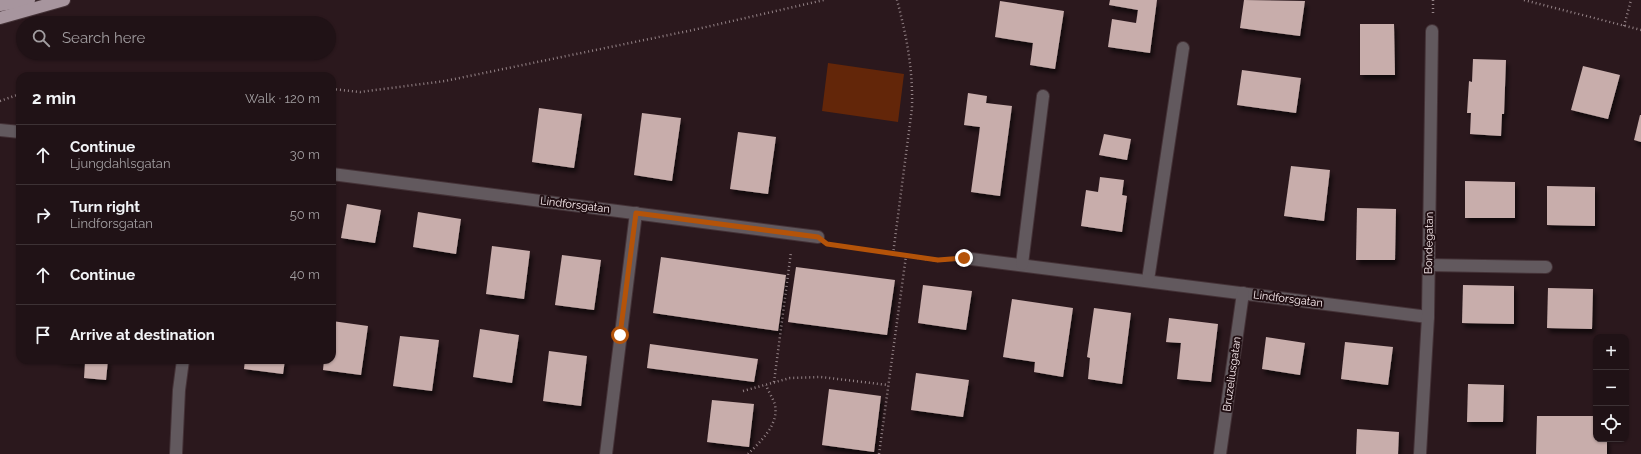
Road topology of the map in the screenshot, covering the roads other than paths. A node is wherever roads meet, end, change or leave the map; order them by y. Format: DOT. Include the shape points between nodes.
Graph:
graph roads {
  1 [pos="29,0"];
  2 [pos="64,0"];
  3 [pos="0,5"];
  4 [pos="0,18"];
  5 [pos="1432,32"];
  6 [pos="1183,48"];
  7 [pos="1043,96"];
  8 [pos="0,130"];
  9 [pos="16,132"];
  10 [pos="336,175"];
  11 [pos="636,213"];
  12 [pos="818,237"];
  13 [pos="964,258"];
  14 [pos="1022,264"];
  15 [pos="1428,265"];
  16 [pos="1546,267"];
  17 [pos="1148,280"];
  18 [pos="1243,293"];
  19 [pos="1428,317"];
  20 [pos="182,364"];
  21 [pos="176,454"];
  22 [pos="606,454"];
  23 [pos="1220,454"];
  24 [pos="1420,454"];
  1 -- 3 [label="main road"];
  2 -- 4 [label="main road"];
  5 -- 15 [label="street, Bondegatan"];
  6 -- 17 [label="street"];
  7 -- 14 [label="street"];
  8 -- 9 [label="street"];
  10 -- 11 [label="street, Lindforsgatan"];
  11 -- 12 [label="street, Lindforsgatan"];
  11 -- 22 [label="street"];
  13 -- 14 [label="street, Lindforsgatan"];
  14 -- 17 [label="street, Lindforsgatan"];
  15 -- 16 [label="street"];
  15 -- 19 [label="street, Bondegatan"];
  17 -- 18 [label="street, Lindforsgatan"];
  18 -- 19 [label="street, Lindforsgatan"];
  18 -- 23 [label="street, Bruzeliusgatan"];
  19 -- 24 [label="street, Bondegatan"];
  20 -- 21 [label="street"];
}
